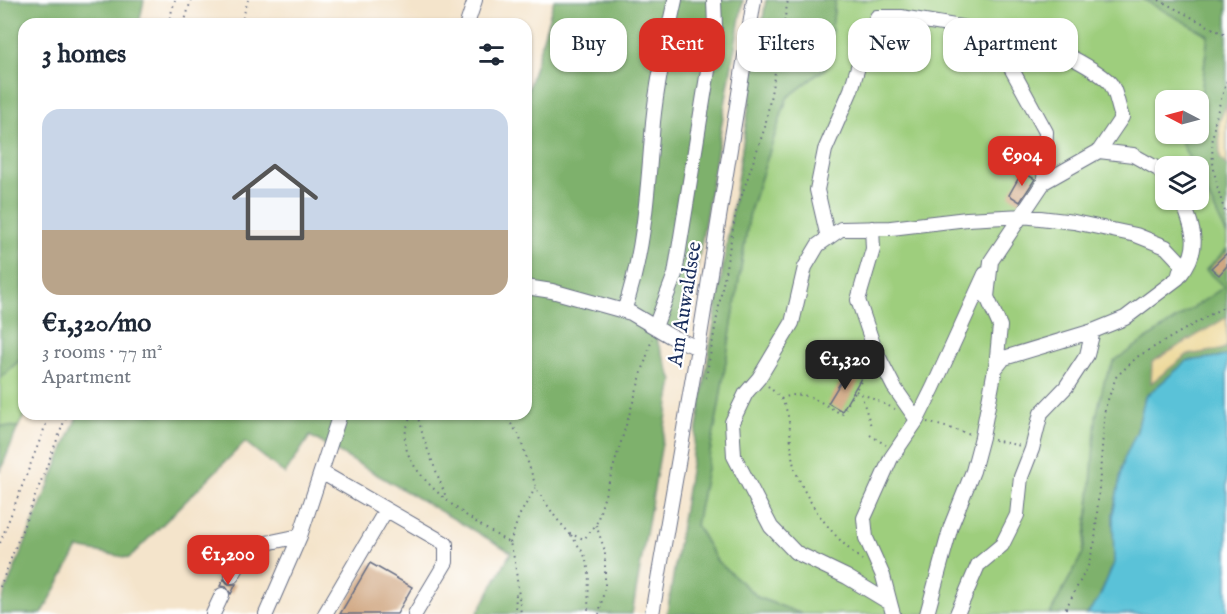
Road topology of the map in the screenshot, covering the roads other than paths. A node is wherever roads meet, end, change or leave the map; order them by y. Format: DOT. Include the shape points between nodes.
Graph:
graph roads {
  1 [pos="475,0"];
  2 [pos="675,0"];
  3 [pos="714,0"];
  4 [pos="754,0"];
  5 [pos="469,18"];
  6 [pos="943,24"];
  7 [pos="1078,62"];
  8 [pos="1013,72"];
  9 [pos="1099,152"];
  10 [pos="1155,168"];
  11 [pos="1044,183"];
  12 [pos="1186,210"];
  13 [pos="1023,216"];
  14 [pos="872,228"];
  15 [pos="828,238"];
  16 [pos="991,261"];
  17 [pos="1178,278"];
  18 [pos="532,288"];
  19 [pos="624,311"];
  20 [pos="655,327"];
  21 [pos="1093,331"];
  22 [pos="698,348"];
  23 [pos="995,369"];
  24 [pos="338,420"];
  25 [pos="917,420"];
  26 [pos="321,472"];
  27 [pos="386,510"];
  28 [pos="300,536"];
  29 [pos="232,576"];
  30 [pos="222,595"];
  31 [pos="892,608"];
  32 [pos="213,614"];
  33 [pos="266,614"];
  34 [pos="325,614"];
  35 [pos="415,614"];
  36 [pos="652,614"];
  37 [pos="927,614"];
  38 [pos="957,614"];
  1 -- 5 [label="street"];
  2 -- 19 [label="street" via="664,45 641,247"];
  3 -- 20 [label="street" via="715,27 675,274"];
  4 -- 22 [label="street, Am Auwaldsee"];
  6 -- 15 [label="street" via="877,17 825,150 816,189"];
  7 -- 9 [label="street" via="1110,83 1122,117"];
  8 -- 11 [label="street" via="1046,132"];
  9 -- 10 [label="street" via="1133,155"];
  9 -- 11 [label="street"];
  11 -- 13 [label="street"];
  12 -- 17 [label="street" via="1195,233 1191,261"];
  13 -- 14 [label="street"];
  13 -- 16 [label="street"];
  13 -- 17 [label="street" via="1136,235 1166,247 1182,264"];
  14 -- 15 [label="street" via="841,229"];
  14 -- 25 [label="street" via="873,249 858,300 875,350"];
  15 -- 31 [label="street" via="818,245 805,267 792,323 746,393 732,422 734,456 771,527 795,552 847,577"];
  16 -- 23 [label="street" via="987,297 1000,326"];
  16 -- 25 [label="street"];
  17 -- 21 [label="street" via="1125,318"];
  18 -- 19 [label="street"];
  19 -- 20 [label="street"];
  20 -- 22 [label="street"];
  21 -- 23 [label="street" via="1004,358"];
  21 -- 38 [label="street" via="1087,355 1066,387 1041,413 1021,477 1017,514 1002,546 978,565"];
  22 -- 36 [label="street, Am Auwaldsee"];
  23 -- 37 [label="street" via="973,471 951,526"];
  24 -- 26 [label="street"];
  25 -- 31 [label="street" via="896,451 864,518 866,538"];
  26 -- 27 [label="street"];
  26 -- 28 [label="street"];
  27 -- 34 [label="street"];
  27 -- 35 [label="street" via="446,544 446,562"];
  28 -- 29 [label="street" via="247,550"];
  28 -- 33 [label="street"];
  30 -- 32 [label="street"];
}
